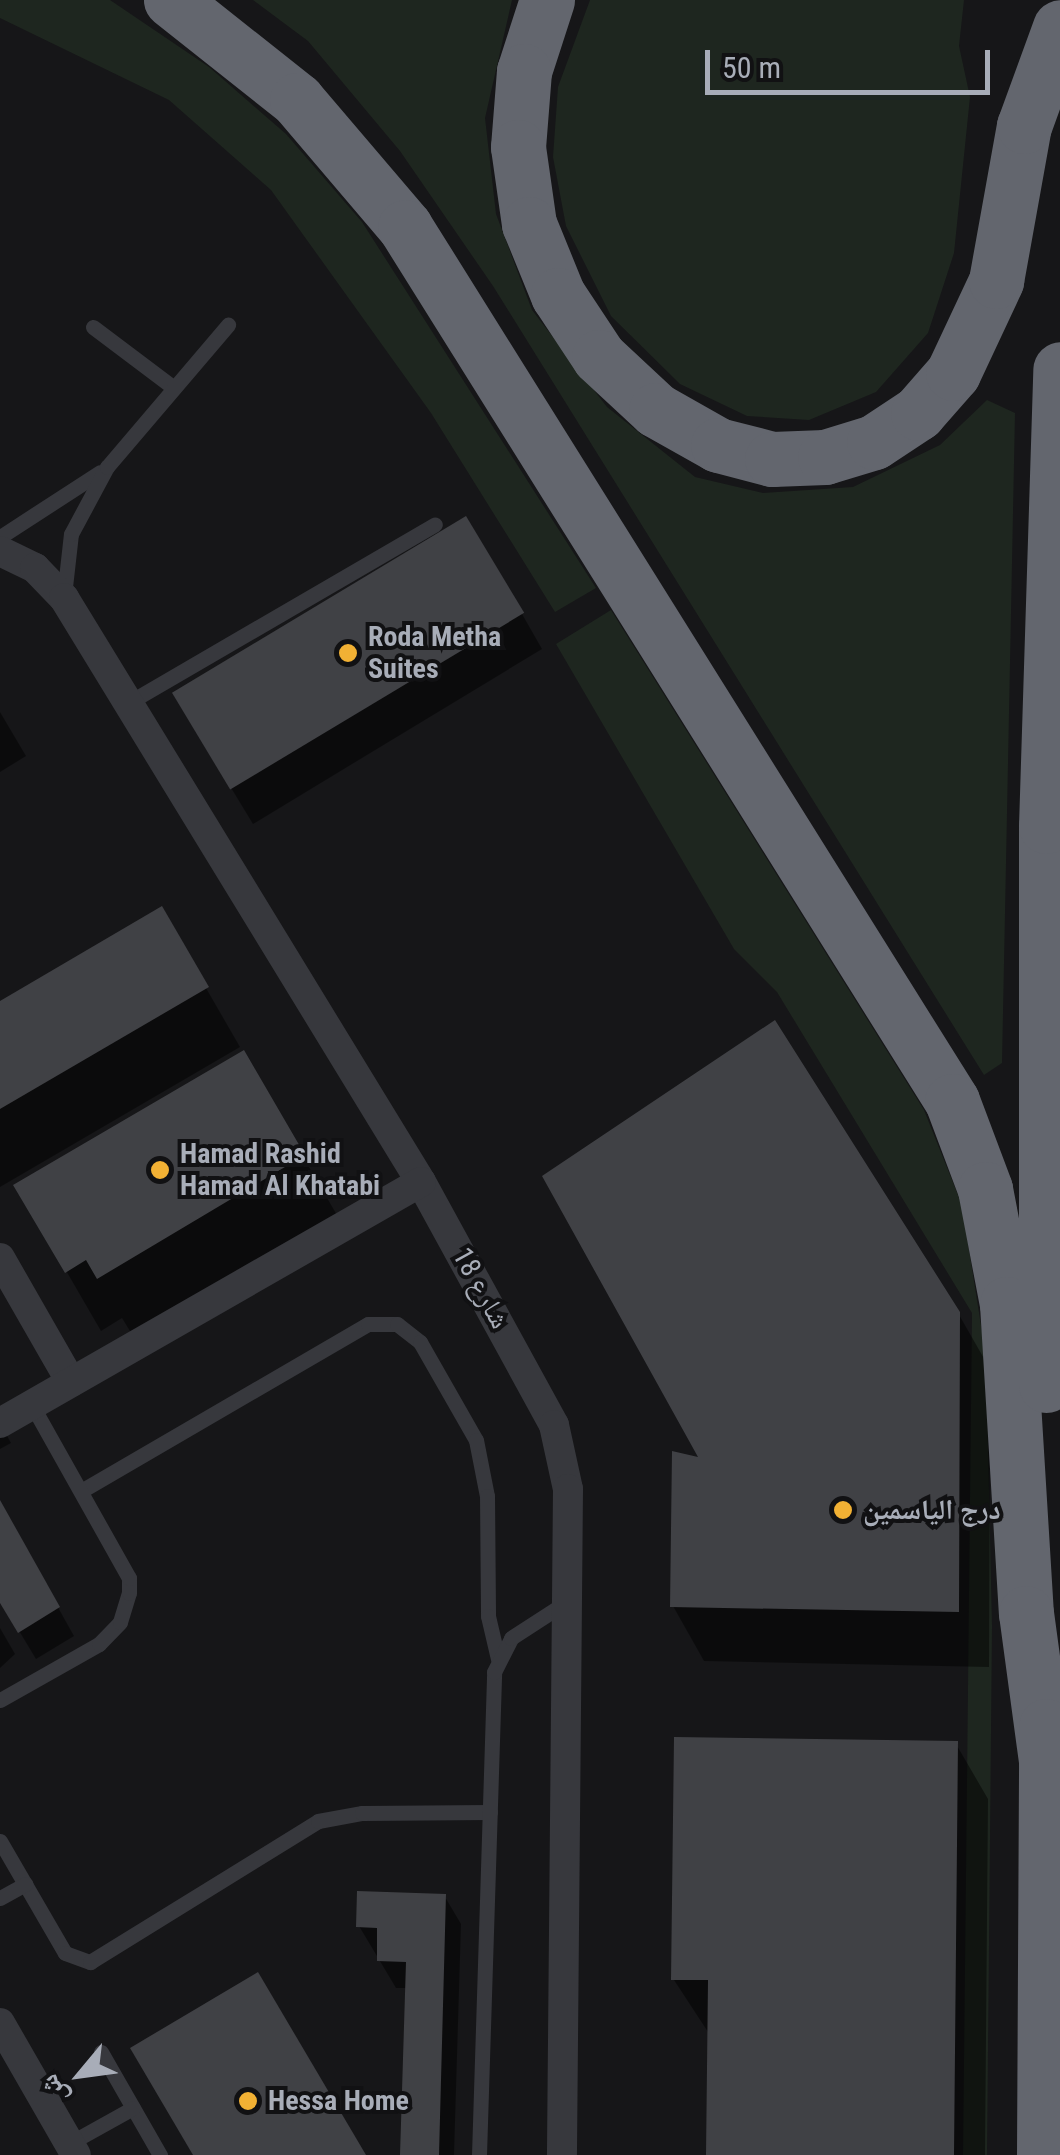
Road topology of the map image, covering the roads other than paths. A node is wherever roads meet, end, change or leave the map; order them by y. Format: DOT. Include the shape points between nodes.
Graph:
graph roads {
  1 [pos="171,0"];
  2 [pos="547,0"];
  3 [pos="1060,27"];
  4 [pos="228,325"];
  5 [pos="93,327"];
  6 [pos="1060,369"];
  7 [pos="174,388"];
  8 [pos="1059,431"];
  9 [pos="107,467"];
  10 [pos="435,524"];
  11 [pos="0,537"];
  12 [pos="0,551"];
  13 [pos="64,598"];
  14 [pos="128,703"];
  15 [pos="421,1182"];
  16 [pos="0,1258"];
  17 [pos="71,1382"];
  18 [pos="32,1405"];
  19 [pos="0,1424"];
  20 [pos="81,1491"];
  21 [pos="568,1601"];
  22 [pos="498,1658"];
  23 [pos="0,1700"];
  24 [pos="1046,1761"];
  25 [pos="490,1812"];
  26 [pos="0,1841"];
  27 [pos="25,1884"];
  28 [pos="0,1898"];
  29 [pos="0,2023"];
  30 [pos="101,2052"];
  31 [pos="133,2108"];
  32 [pos="73,2149"];
  33 [pos="160,2155"];
  34 [pos="480,2155"];
  35 [pos="562,2155"];
  36 [pos="1044,2155"];
  1 -- 24 [label="highway" via="297,100 405,227 952,1101 985,1189 1002,1266 1026,1613"];
  2 -- 3 [label="highway" via="524,70 518,147 529,224 558,295 600,358 656,410 718,446 785,460 850,451 898,429 937,394 962,358 996,281 1024,126"];
  4 -- 7 [label="lane"];
  5 -- 7 [label="lane"];
  6 -- 8 [label="highway"];
  7 -- 9 [label="lane"];
  8 -- 24 [label="highway" via="1046,826"];
  9 -- 11 [label="lane"];
  9 -- 13 [label="lane" via="71,534"];
  10 -- 14 [label="lane"];
  12 -- 13 [label="street, شارع 18" via="36,568"];
  13 -- 14 [label="street, شارع 18"];
  14 -- 15 [label="street, شارع 18"];
  15 -- 17 [label="street"];
  15 -- 21 [label="street, شارع 18" via="554,1426 568,1490"];
  16 -- 17 [label="street"];
  17 -- 18 [label="street"];
  18 -- 19 [label="street"];
  18 -- 20 [label="lane"];
  20 -- 22 [label="lane" via="368,1324 398,1324 420,1342 476,1440 487,1496 488,1616"];
  20 -- 23 [label="lane" via="129,1578 126,1608 111,1634"];
  21 -- 22 [label="lane" via="511,1638"];
  21 -- 35 [label="street, شارع 18"];
  22 -- 25 [label="lane"];
  24 -- 36 [label="highway"];
  25 -- 27 [label="lane" via="318,1820 90,1962 66,1953"];
  25 -- 34 [label="lane"];
  26 -- 27 [label="lane"];
  27 -- 28 [label="lane"];
  29 -- 32 [label="street"];
  30 -- 31 [label="lane"];
  31 -- 32 [label="lane"];
  31 -- 33 [label="lane"];
}
